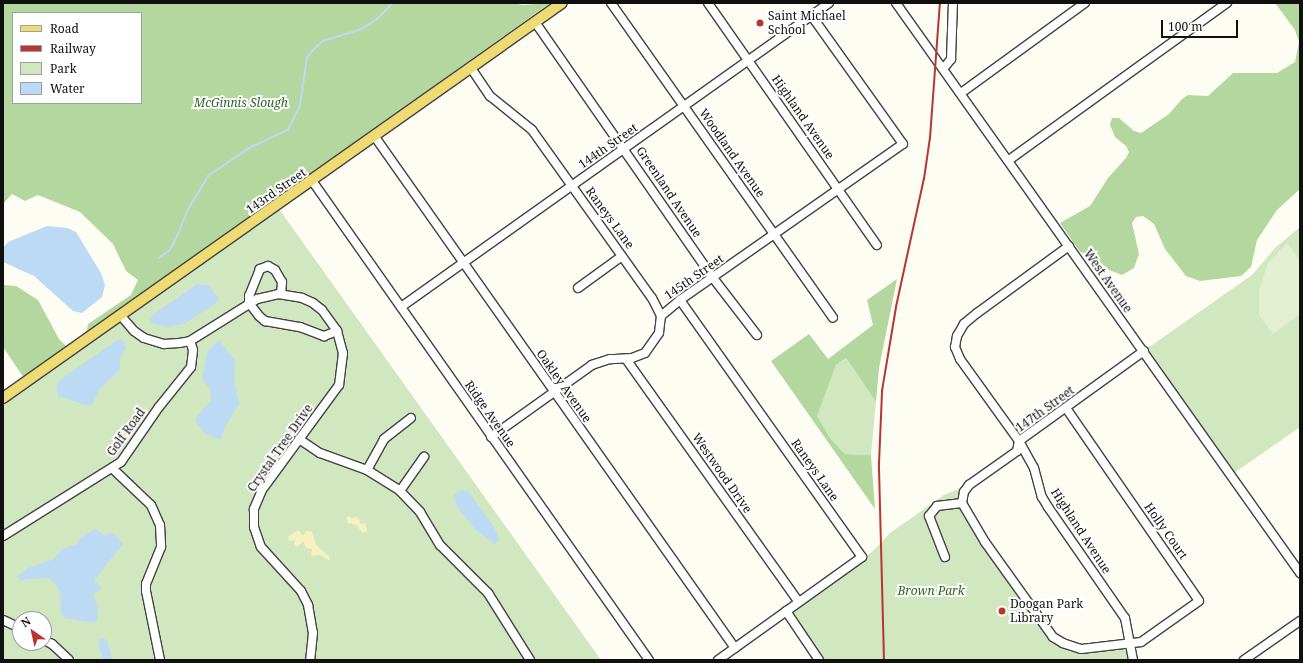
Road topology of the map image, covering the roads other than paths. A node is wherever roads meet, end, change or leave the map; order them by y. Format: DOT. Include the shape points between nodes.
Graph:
graph roads {
  1 [pos="562,3"];
  2 [pos="611,3"];
  3 [pos="708,3"];
  4 [pos="829,3"];
  5 [pos="896,3"];
  6 [pos="953,3"];
  7 [pos="1085,3"];
  8 [pos="1227,3"];
  9 [pos="811,15"];
  10 [pos="535,22"];
  11 [pos="748,60"];
  12 [pos="472,68"];
  13 [pos="943,69"];
  14 [pos="961,93"];
  15 [pos="684,106"];
  16 [pos="375,137"];
  17 [pos="625,148"];
  18 [pos="1009,160"];
  19 [pos="312,182"];
  20 [pos="572,186"];
  21 [pos="839,190"];
  22 [pos="775,235"];
  23 [pos="877,245"];
  24 [pos="1069,246"];
  25 [pos="622,256"];
  26 [pos="463,262"];
  27 [pos="714,277"];
  28 [pos="578,288"];
  29 [pos="281,294"];
  30 [pos="680,300"];
  31 [pos="250,303"];
  32 [pos="401,307"];
  33 [pos="121,316"];
  34 [pos="661,316"];
  35 [pos="833,318"];
  36 [pos="337,331"];
  37 [pos="757,336"];
  38 [pos="190,341"];
  39 [pos="1144,351"];
  40 [pos="626,359"];
  41 [pos="554,392"];
  42 [pos="3,398"];
  43 [pos="1066,408"];
  44 [pos="411,418"];
  45 [pos="491,436"];
  46 [pos="299,439"];
  47 [pos="1019,441"];
  48 [pos="424,457"];
  49 [pos="113,469"];
  50 [pos="367,470"];
  51 [pos="400,491"];
  52 [pos="962,503"];
  53 [pos="3,536"];
  54 [pos="944,557"];
  55 [pos="1300,573"];
  56 [pos="799,602"];
  57 [pos="786,611"];
  58 [pos="1300,621"];
  59 [pos="1131,643"];
  60 [pos="52,644"];
  61 [pos="735,648"];
  62 [pos="1246,659"];
  63 [pos="68,660"];
  64 [pos="160,660"];
  65 [pos="310,660"];
  66 [pos="530,660"];
  67 [pos="649,660"];
  68 [pos="718,660"];
  69 [pos="819,660"];
  70 [pos="1133,660"];
  1 -- 10 [label="main road, 143rd Street"];
  2 -- 15 [label="street, Woodland Avenue"];
  3 -- 11 [label="street, Highland Avenue"];
  4 -- 9 [label="street, 144th Street"];
  5 -- 13 [label="street, West Avenue"];
  6 -- 13 [label="street" via="951,59"];
  7 -- 14 [label="street"];
  8 -- 18 [label="street"];
  9 -- 11 [label="street, 144th Street"];
  9 -- 21 [label="street, 145th Street" via="902,144"];
  10 -- 12 [label="main road, 143rd Street"];
  10 -- 17 [label="street, Greenland Avenue"];
  11 -- 15 [label="street, 144th Street"];
  11 -- 21 [label="street, Highland Avenue"];
  12 -- 16 [label="main road, 143rd Street"];
  12 -- 20 [label="street, Raneys Lane" via="490,96 532,130"];
  13 -- 14 [label="street, West Avenue"];
  14 -- 18 [label="street, West Avenue"];
  15 -- 17 [label="street, 144th Street"];
  15 -- 22 [label="street, Woodland Avenue"];
  16 -- 19 [label="main road, 143rd Street"];
  16 -- 26 [label="street, Oakley Avenue"];
  17 -- 20 [label="street, 144th Street"];
  17 -- 27 [label="street, Greenland Avenue"];
  18 -- 24 [label="street, West Avenue"];
  19 -- 32 [label="street, Ridge Avenue"];
  19 -- 33 [label="main road, 143rd Street"];
  20 -- 25 [label="street, Raneys Lane"];
  20 -- 26 [label="street, 144th Street"];
  21 -- 22 [label="street, 145th Street"];
  21 -- 23 [label="street, Highland Avenue"];
  22 -- 27 [label="street, 145th Street"];
  22 -- 35 [label="street, Woodland Avenue"];
  24 -- 39 [label="street, West Avenue"];
  24 -- 47 [label="street, Highland Avenue" via="964,324 954,347"];
  25 -- 28 [label="street"];
  25 -- 34 [label="street, Raneys Lane" via="658,306"];
  26 -- 32 [label="street, 144th Street"];
  26 -- 41 [label="street, Oakley Avenue"];
  27 -- 30 [label="street, 145th Street"];
  27 -- 37 [label="street, Greenland Avenue"];
  29 -- 31 [label="street, Crystal Tree Drive" via="265,296"];
  29 -- 31 [label="street" via="280,278 272,268 263,267 257,272 249,291"];
  29 -- 36 [label="street, Crystal Tree Drive" via="302,298 312,303 322,310"];
  30 -- 34 [label="street, 145th Street"];
  30 -- 56 [label="street, Raneys Lane" via="862,556"];
  31 -- 36 [label="street" via="265,321 324,336"];
  31 -- 38 [label="street, Crystal Tree Drive"];
  32 -- 45 [label="street, Ridge Avenue"];
  33 -- 38 [label="street, Crystal Tree Drive" via="134,331 154,342 164,344"];
  33 -- 42 [label="main road, 143rd Street"];
  34 -- 40 [label="street, 145th Street" via="655,342 645,353"];
  36 -- 46 [label="street, Crystal Tree Drive" via="343,352 338,385"];
  38 -- 49 [label="street, Golf Road" via="193,350 192,367 159,407 121,462"];
  39 -- 43 [label="street, 147th Street"];
  39 -- 55 [label="street, West Avenue"];
  40 -- 41 [label="street, 145th Street" via="596,363"];
  40 -- 56 [label="street, Westwood Drive"];
  41 -- 45 [label="street, 145th Street"];
  41 -- 61 [label="street, Oakley Avenue"];
  43 -- 47 [label="street, 147th Street"];
  43 -- 59 [label="street, Holly Court" via="1199,601 1141,642"];
  44 -- 50 [label="street" via="384,440"];
  45 -- 67 [label="street, Ridge Avenue"];
  46 -- 50 [label="street" via="320,453"];
  46 -- 65 [label="street, Crystal Tree Drive" via="262,490 254,509 254,519 261,547 301,591 308,605 313,633"];
  47 -- 52 [label="street, 147th Street" via="1017,451 969,485 964,492"];
  47 -- 59 [label="street, Highland Avenue" via="1034,468 1042,497 1125,618"];
  48 -- 51 [label="street"];
  49 -- 53 [label="street, Golf Road"];
  49 -- 64 [label="street" via="151,505 160,525 161,547 146,584 146,591"];
  50 -- 51 [label="street"];
  51 -- 66 [label="street" via="420,512 440,545 488,593"];
  52 -- 54 [label="street" via="937,506 929,516"];
  52 -- 59 [label="street" via="985,542 1053,637 1081,649"];
  56 -- 57 [label="street"];
  57 -- 61 [label="street"];
  57 -- 69 [label="street"];
  58 -- 62 [label="street"];
  59 -- 70 [label="street, Highland Avenue"];
  60 -- 63 [label="street"];
  61 -- 68 [label="street"];
}
